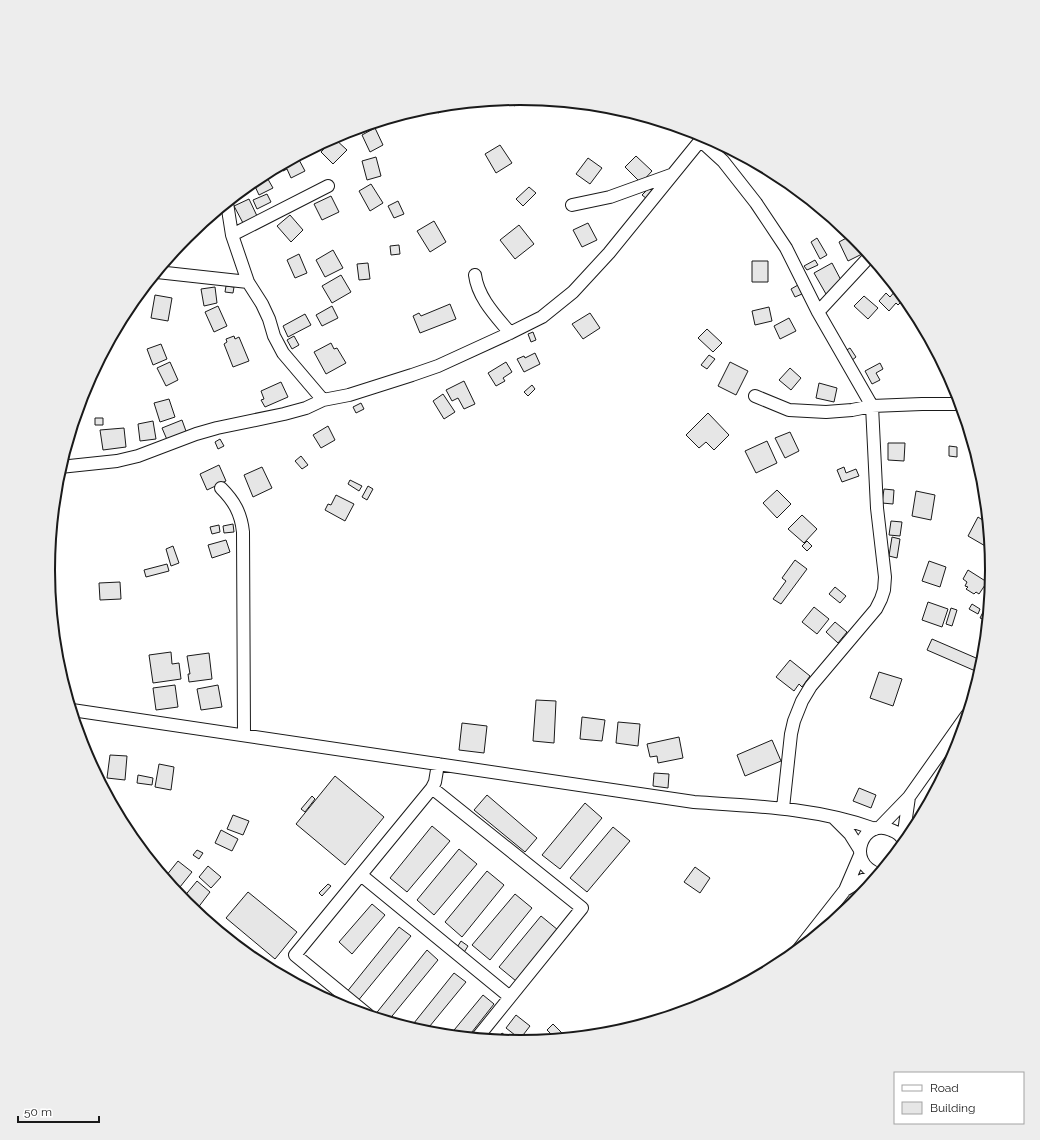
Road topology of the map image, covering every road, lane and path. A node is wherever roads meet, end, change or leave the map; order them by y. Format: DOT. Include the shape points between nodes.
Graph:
graph roads {
  1 [pos="700,141"];
  2 [pos="709,145"];
  3 [pos="671,175"];
  4 [pos="328,186"];
  5 [pos="572,205"];
  6 [pos="228,208"];
  7 [pos="232,235"];
  8 [pos="867,260"];
  9 [pos="162,273"];
  10 [pos="475,275"];
  11 [pos="248,282"];
  12 [pos="818,312"];
  13 [pos="510,333"];
  14 [pos="755,396"];
  15 [pos="323,400"];
  16 [pos="954,404"];
  17 [pos="872,406"];
  18 [pos="67,466"];
  19 [pos="221,488"];
  20 [pos="77,711"];
  21 [pos="956,731"];
  22 [pos="244,735"];
  23 [pos="438,764"];
  24 [pos="432,788"];
  25 [pos="909,798"];
  26 [pos="783,808"];
  27 [pos="833,817"];
  28 [pos="877,828"];
  29 [pos="905,831"];
  30 [pos="901,836"];
  31 [pos="860,852"];
  32 [pos="874,872"];
  33 [pos="361,875"];
  34 [pos="870,877"];
  35 [pos="845,890"];
  36 [pos="813,931"];
  37 [pos="510,997"];
  38 [pos="355,1005"];
  39 [pos="481,1033"];
  1 -- 3 [label="street"];
  2 -- 12 [label="street" via="756,202 786,248"];
  3 -- 5 [label="street" via="610,197"];
  3 -- 13 [label="street" via="573,292 542,317"];
  4 -- 7 [label="street"];
  6 -- 7 [label="street"];
  7 -- 11 [label="street"];
  8 -- 12 [label="street"];
  9 -- 11 [label="street"];
  10 -- 13 [label="street" via="476,285 484,299"];
  11 -- 15 [label="street" via="262,304 283,353"];
  12 -- 17 [label="street"];
  13 -- 15 [label="street" via="438,366 349,395"];
  14 -- 17 [label="street" via="789,410 826,412"];
  15 -- 18 [label="street" via="284,414 196,434 117,462"];
  16 -- 17 [label="street"];
  17 -- 26 [label="street" via="884,590 876,609 802,700 791,734"];
  19 -- 22 [label="street" via="239,512 243,532"];
  20 -- 22 [label="street"];
  21 -- 25 [label="street"];
  22 -- 23 [label="street"];
  23 -- 24 [label="street"];
  23 -- 26 [label="street" via="694,802"];
  24 -- 33 [label="street"];
  24 -- 37 [label="street" via="582,908"];
  25 -- 28 [label="street"];
  25 -- 29 [label="street"];
  26 -- 27 [label="street"];
  27 -- 28 [label="street"];
  27 -- 31 [label="street" via="850,834"];
  28 -- 30 [label="street" via="888,828"];
  28 -- 31 [label="street" via="864,837"];
  31 -- 32 [label="street" via="863,863"];
  31 -- 35 [label="street"];
  33 -- 37 [label="street"];
  33 -- 38 [label="street" via="295,955"];
  34 -- 35 [label="street"];
  35 -- 36 [label="street"];
  37 -- 39 [label="street"];
}
